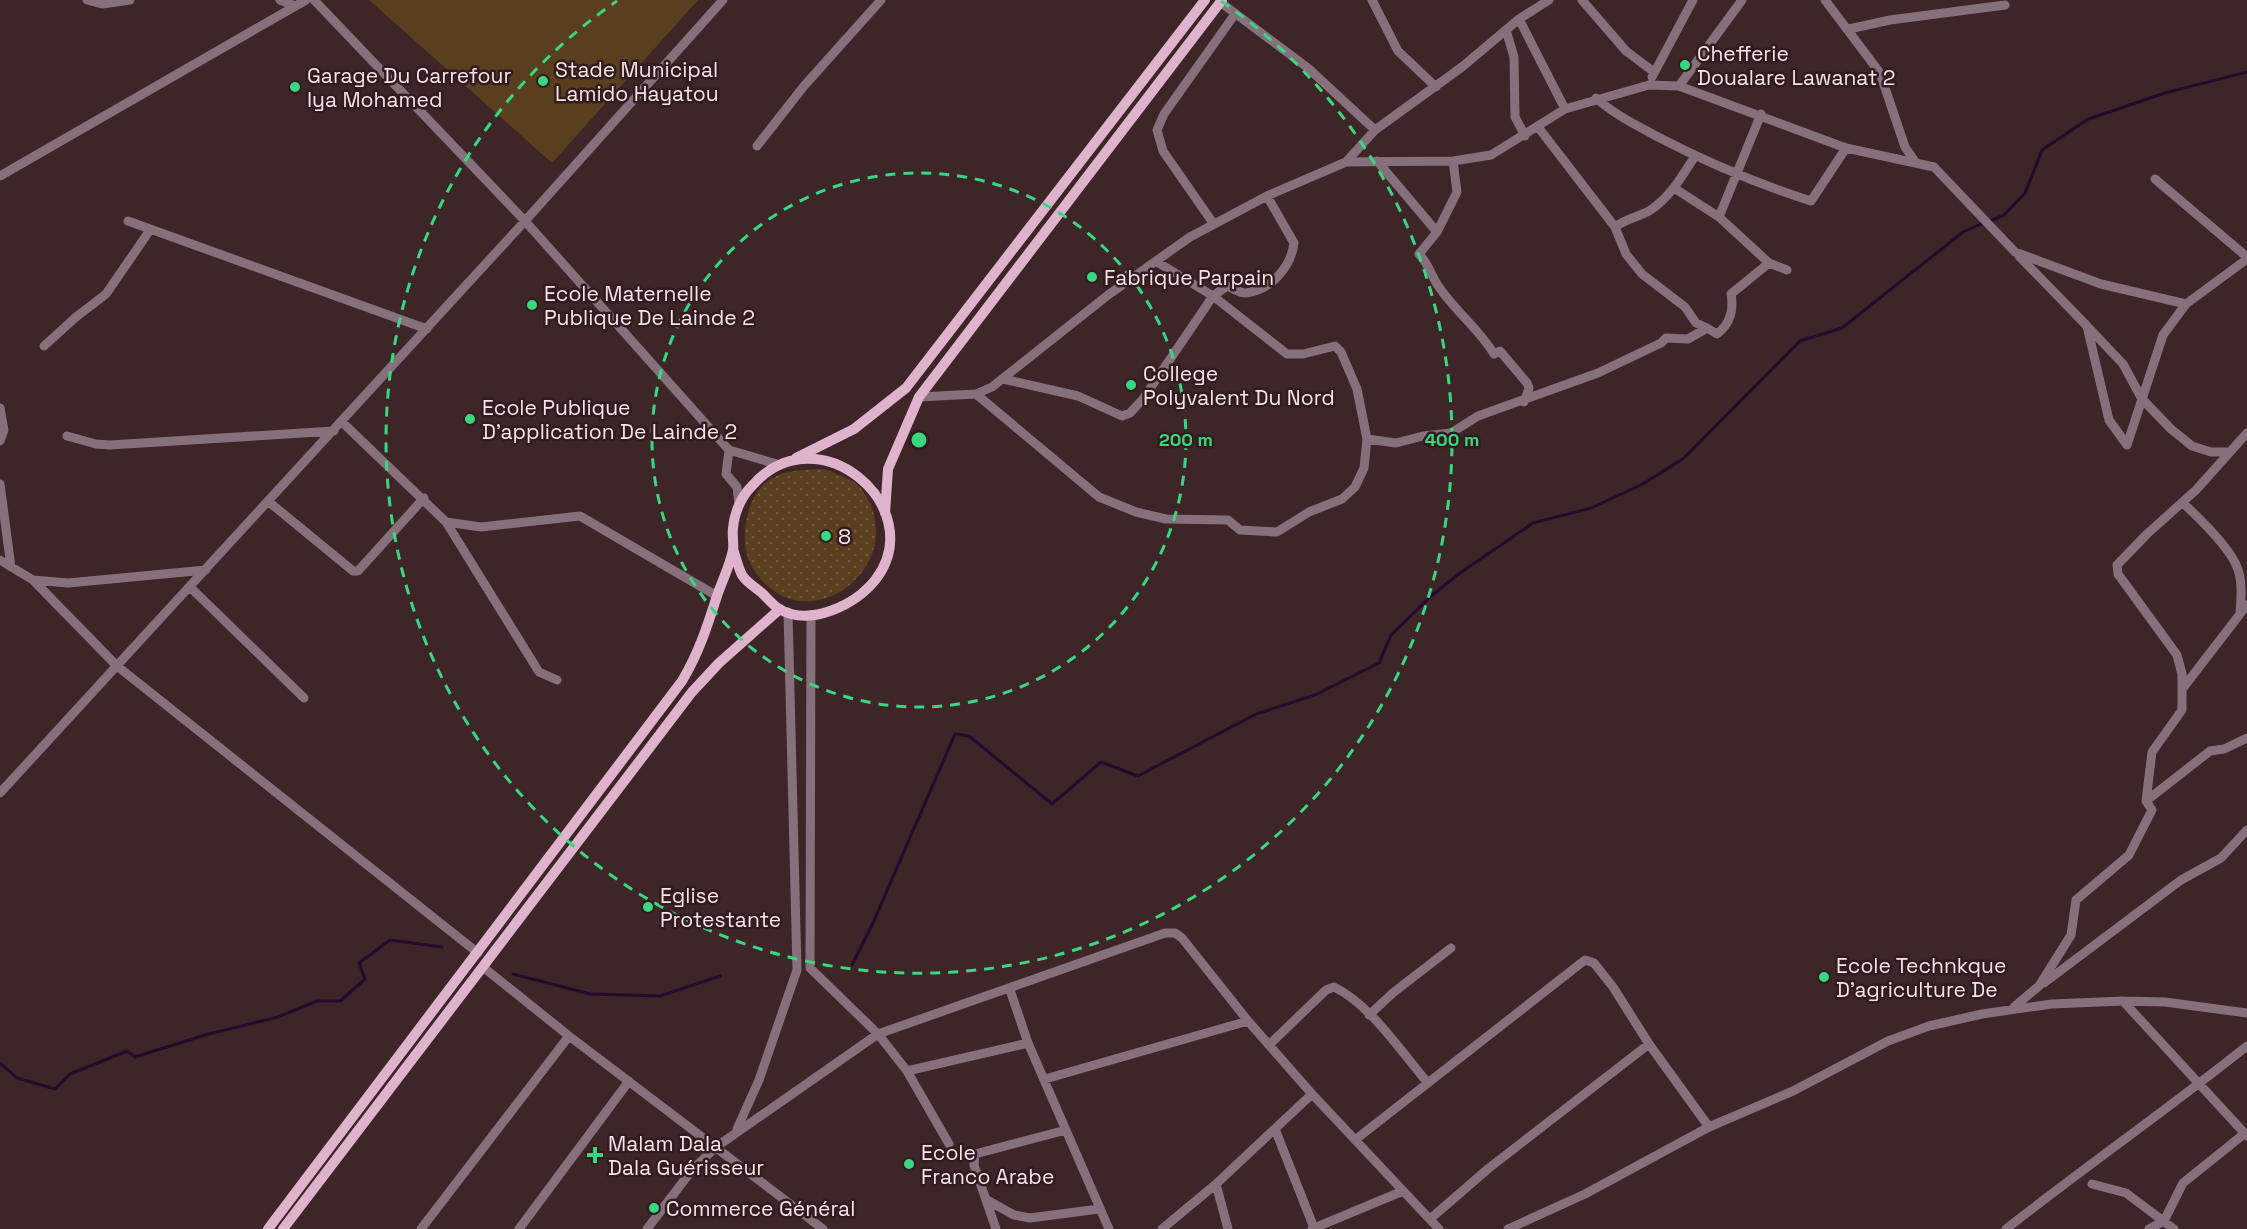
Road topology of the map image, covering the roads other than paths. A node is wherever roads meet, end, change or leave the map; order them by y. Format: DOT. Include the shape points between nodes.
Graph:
graph roads {
  1 [pos="87,0"];
  2 [pos="130,0"];
  3 [pos="280,0"];
  4 [pos="306,0"];
  5 [pos="314,0"];
  6 [pos="723,0"];
  7 [pos="881,0"];
  8 [pos="1205,0"];
  9 [pos="1372,0"];
  10 [pos="1550,0"];
  11 [pos="1582,0"];
  12 [pos="1693,0"];
  13 [pos="1742,0"];
  14 [pos="1825,0"];
  15 [pos="1221,1"];
  16 [pos="2005,5"];
  17 [pos="295,6"];
  18 [pos="1235,14"];
  19 [pos="1519,19"];
  20 [pos="1849,29"];
  21 [pos="1506,30"];
  22 [pos="1654,72"];
  23 [pos="1649,85"];
  24 [pos="1679,86"];
  25 [pos="1436,87"];
  26 [pos="1596,98"];
  27 [pos="1564,110"];
  28 [pos="1761,114"];
  29 [pos="1538,127"];
  30 [pos="1375,129"];
  31 [pos="1525,136"];
  32 [pos="757,146"];
  33 [pos="1846,148"];
  34 [pos="1695,156"];
  35 [pos="1377,161"];
  36 [pos="1453,161"];
  37 [pos="1346,162"];
  38 [pos="1916,163"];
  39 [pos="1735,174"];
  40 [pos="0,176"];
  41 [pos="2155,179"];
  42 [pos="1674,188"];
  43 [pos="1268,196"];
  44 [pos="1719,217"];
  45 [pos="128,221"];
  46 [pos="525,221"];
  47 [pos="1213,223"];
  48 [pos="1615,227"];
  49 [pos="150,230"];
  50 [pos="1437,232"];
  51 [pos="2015,252"];
  52 [pos="2247,258"];
  53 [pos="1156,262"];
  54 [pos="1768,263"];
  55 [pos="1787,270"];
  56 [pos="1213,296"];
  57 [pos="2186,304"];
  58 [pos="2087,326"];
  59 [pos="1707,328"];
  60 [pos="427,329"];
  61 [pos="44,346"];
  62 [pos="1003,379"];
  63 [pos="976,394"];
  64 [pos="919,397"];
  65 [pos="2142,399"];
  66 [pos="1524,402"];
  67 [pos="0,408"];
  68 [pos="342,422"];
  69 [pos="334,430"];
  70 [pos="2247,433"];
  71 [pos="67,436"];
  72 [pos="1367,439"];
  73 [pos="0,441"];
  74 [pos="729,450"];
  75 [pos="2230,452"];
  76 [pos="783,463"];
  77 [pos="0,484"];
  78 [pos="424,498"];
  79 [pos="269,502"];
  80 [pos="2183,503"];
  81 [pos="740,504"];
  82 [pos="885,513"];
  83 [pos="446,522"];
  84 [pos="733,549"];
  85 [pos="0,560"];
  86 [pos="2237,565"];
  87 [pos="11,567"];
  88 [pos="2247,569"];
  89 [pos="206,570"];
  90 [pos="33,580"];
  91 [pos="191,588"];
  92 [pos="717,596"];
  93 [pos="2247,605"];
  94 [pos="784,610"];
  95 [pos="2240,613"];
  96 [pos="811,615"];
  97 [pos="117,666"];
  98 [pos="557,680"];
  99 [pos="2183,688"];
  100 [pos="304,698"];
  101 [pos="2247,738"];
  102 [pos="0,793"];
  103 [pos="2146,801"];
  104 [pos="2247,830"];
  105 [pos="1451,948"];
  106 [pos="478,953"];
  107 [pos="483,967"];
  108 [pos="2039,986"];
  109 [pos="1010,990"];
  110 [pos="2123,1001"];
  111 [pos="2007,1010"];
  112 [pos="2247,1013"];
  113 [pos="1369,1015"];
  114 [pos="1248,1021"];
  115 [pos="879,1034"];
  116 [pos="569,1036"];
  117 [pos="1028,1043"];
  118 [pos="1649,1044"];
  119 [pos="1269,1045"];
  120 [pos="2247,1046"];
  121 [pos="907,1071"];
  122 [pos="1045,1079"];
  123 [pos="629,1081"];
  124 [pos="1428,1083"];
  125 [pos="2200,1083"];
  126 [pos="1312,1094"];
  127 [pos="1709,1127"];
  128 [pos="1275,1129"];
  129 [pos="736,1130"];
  130 [pos="1066,1130"];
  131 [pos="2246,1135"];
  132 [pos="1355,1140"];
  133 [pos="949,1144"];
  134 [pos="716,1147"];
  135 [pos="1216,1184"];
  136 [pos="2092,1184"];
  137 [pos="1403,1191"];
  138 [pos="987,1200"];
  139 [pos="1099,1209"];
  140 [pos="1430,1219"];
  141 [pos="2164,1221"];
  142 [pos="1313,1228"];
  143 [pos="1512,1228"];
  144 [pos="268,1229"];
  145 [pos="283,1229"];
  146 [pos="421,1229"];
  147 [pos="519,1229"];
  148 [pos="646,1229"];
  149 [pos="823,1229"];
  150 [pos="996,1229"];
  151 [pos="1109,1229"];
  152 [pos="1162,1229"];
  153 [pos="1227,1229"];
  154 [pos="1439,1229"];
  155 [pos="2006,1229"];
  156 [pos="2149,1229"];
  157 [pos="2174,1229"];
  1 -- 2 [label="street" via="102,4"];
  3 -- 17 [label="street"];
  4 -- 17 [label="street"];
  5 -- 46 [label="street"];
  6 -- 46 [label="street"];
  7 -- 32 [label="street" via="804,86"];
  8 -- 76 [label="main road" via="906,388 854,429"];
  9 -- 25 [label="street" via="1398,51"];
  10 -- 19 [label="street"];
  11 -- 22 [label="street" via="1626,51"];
  12 -- 22 [label="street"];
  13 -- 24 [label="street"];
  14 -- 20 [label="street"];
  15 -- 18 [label="street"];
  15 -- 64 [label="main road"];
  16 -- 20 [label="street"];
  17 -- 40 [label="street"];
  18 -- 30 [label="street" via="1308,68"];
  18 -- 47 [label="street" via="1164,114 1157,130 1163,151"];
  19 -- 21 [label="street"];
  19 -- 27 [label="street"];
  20 -- 38 [label="street" via="1881,73 1905,147"];
  21 -- 25 [label="street"];
  21 -- 31 [label="street" via="1514,57 1515,117"];
  22 -- 23 [label="street"];
  23 -- 24 [label="street"];
  23 -- 26 [label="street"];
  24 -- 28 [label="street"];
  25 -- 30 [label="street"];
  26 -- 27 [label="street"];
  26 -- 34 [label="street" via="1616,115"];
  27 -- 29 [label="street"];
  28 -- 33 [label="street"];
  28 -- 39 [label="street"];
  29 -- 31 [label="street"];
  29 -- 48 [label="street"];
  30 -- 37 [label="street"];
  31 -- 36 [label="street" via="1491,155"];
  33 -- 38 [label="street"];
  33 -- 39 [label="street" via="1811,201"];
  34 -- 39 [label="street"];
  34 -- 42 [label="street"];
  35 -- 36 [label="street"];
  35 -- 37 [label="street"];
  35 -- 50 [label="street"];
  36 -- 50 [label="street" via="1457,192"];
  37 -- 43 [label="street"];
  38 -- 51 [label="street" via="1934,167"];
  39 -- 44 [label="street"];
  41 -- 52 [label="street"];
  42 -- 44 [label="street"];
  42 -- 48 [label="street" via="1650,210"];
  43 -- 47 [label="street"];
  43 -- 56 [label="street" via="1294,243 1292,257 1272,282 1246,293 1227,286"];
  44 -- 54 [label="street"];
  45 -- 49 [label="street"];
  46 -- 60 [label="street"];
  46 -- 74 [label="street"];
  47 -- 53 [label="street"];
  48 -- 59 [label="street" via="1626,254 1642,274 1685,307 1696,323"];
  49 -- 60 [label="street"];
  49 -- 61 [label="street" via="106,294"];
  50 -- 66 [label="street" via="1419,254 1438,287 1494,354 1500,351 1527,383"];
  51 -- 57 [label="street" via="2101,284"];
  51 -- 58 [label="street"];
  52 -- 57 [label="street"];
  53 -- 56 [label="street"];
  53 -- 62 [label="street"];
  54 -- 55 [label="street"];
  54 -- 59 [label="street" via="1731,294 1734,307 1720,332 1714,334"];
  56 -- 62 [label="street" via="1143,399 1122,416 1078,396"];
  56 -- 72 [label="street" via="1287,354 1335,346 1357,389"];
  57 -- 65 [label="street" via="2163,335"];
  58 -- 65 [label="street" via="2123,364"];
  58 -- 65 [label="street" via="2109,420 2127,445"];
  59 -- 66 [label="street" via="1688,339 1666,338 1598,373"];
  60 -- 68 [label="street"];
  62 -- 63 [label="street"];
  63 -- 64 [label="street"];
  63 -- 72 [label="street" via="1099,497 1166,519 1228,520 1240,530 1277,532 1342,498 1360,479"];
  64 -- 82 [label="main road" via="888,469"];
  65 -- 75 [label="street" via="2192,446"];
  66 -- 72 [label="street" via="1478,416 1451,434 1396,443"];
  67 -- 73 [label="street" via="4,430"];
  68 -- 69 [label="street"];
  68 -- 78 [label="street"];
  69 -- 71 [label="street" via="111,445"];
  69 -- 79 [label="street"];
  70 -- 75 [label="street"];
  74 -- 76 [label="street"];
  74 -- 81 [label="street" via="726,474 737,487"];
  75 -- 80 [label="street"];
  76 -- 81 [label="main road" via="763,474"];
  76 -- 82 [label="main road" via="817,458 847,467 871,486"];
  77 -- 87 [label="street"];
  78 -- 79 [label="street" via="358,571 353,571"];
  78 -- 83 [label="street"];
  79 -- 89 [label="street"];
  80 -- 86 [label="street"];
  80 -- 99 [label="street" via="2117,565 2118,574 2177,655"];
  81 -- 84 [label="main road" via="733,526"];
  82 -- 96 [label="main road" via="889,534 878,576 865,593 840,609"];
  83 -- 92 [label="street" via="481,527 580,516"];
  83 -- 98 [label="street" via="538,672"];
  84 -- 92 [label="main road"];
  84 -- 94 [label="main road" via="743,577"];
  85 -- 87 [label="street"];
  86 -- 88 [label="street"];
  86 -- 95 [label="street"];
  87 -- 90 [label="street"];
  89 -- 90 [label="street" via="68,583"];
  89 -- 91 [label="street"];
  90 -- 97 [label="street"];
  91 -- 97 [label="street"];
  91 -- 100 [label="street"];
  92 -- 106 [label="main road" via="700,648 682,681"];
  93 -- 95 [label="street"];
  94 -- 96 [label="main road"];
  94 -- 107 [label="main road" via="719,663 692,692"];
  94 -- 129 [label="street" via="797,970 759,1080"];
  95 -- 99 [label="street"];
  96 -- 115 [label="street" via="810,968"];
  97 -- 102 [label="street"];
  97 -- 106 [label="street"];
  99 -- 103 [label="street" via="2182,710 2152,752"];
  101 -- 103 [label="street" via="2210,751"];
  103 -- 108 [label="street" via="2152,810 2129,855 2076,900 2071,935"];
  104 -- 108 [label="street" via="2221,858 2181,880"];
  105 -- 113 [label="street"];
  106 -- 144 [label="main road"];
  107 -- 116 [label="street"];
  107 -- 145 [label="main road"];
  108 -- 111 [label="street" via="2022,1004"];
  109 -- 114 [label="street" via="1165,933 1175,933"];
  109 -- 115 [label="street"];
  109 -- 117 [label="street"];
  110 -- 111 [label="street"];
  110 -- 112 [label="street" via="2165,1002"];
  110 -- 125 [label="street"];
  111 -- 127 [label="street" via="1929,1026 1888,1041 1794,1091"];
  113 -- 119 [label="street" via="1334,987 1326,990"];
  113 -- 124 [label="street"];
  114 -- 119 [label="street"];
  114 -- 122 [label="street"];
  115 -- 121 [label="street"];
  115 -- 129 [label="street"];
  116 -- 123 [label="street"];
  116 -- 146 [label="street"];
  117 -- 121 [label="street"];
  117 -- 122 [label="street"];
  118 -- 124 [label="street" via="1613,987 1594,963 1585,960"];
  118 -- 127 [label="street"];
  118 -- 140 [label="street" via="1489,1168"];
  119 -- 126 [label="street"];
  120 -- 125 [label="street"];
  121 -- 133 [label="street"];
  122 -- 130 [label="street"];
  123 -- 134 [label="street"];
  123 -- 147 [label="street"];
  124 -- 132 [label="street"];
  125 -- 131 [label="street"];
  125 -- 155 [label="street"];
  126 -- 128 [label="street"];
  126 -- 132 [label="street"];
  127 -- 143 [label="street" via="1585,1194"];
  128 -- 135 [label="street"];
  128 -- 142 [label="street"];
  129 -- 134 [label="street"];
  130 -- 138 [label="street" via="975,1154 974,1165"];
  130 -- 139 [label="street"];
  131 -- 141 [label="street" via="2183,1183"];
  132 -- 137 [label="street"];
  134 -- 148 [label="street" via="692,1170"];
  134 -- 149 [label="street"];
  135 -- 152 [label="street"];
  135 -- 153 [label="street"];
  136 -- 141 [label="street" via="2126,1193"];
  137 -- 140 [label="street"];
  137 -- 142 [label="street"];
  138 -- 139 [label="street" via="1014,1215 1030,1218"];
  138 -- 150 [label="street"];
  139 -- 151 [label="street"];
  140 -- 154 [label="street"];
  141 -- 156 [label="street"];
  141 -- 157 [label="street"];
}
